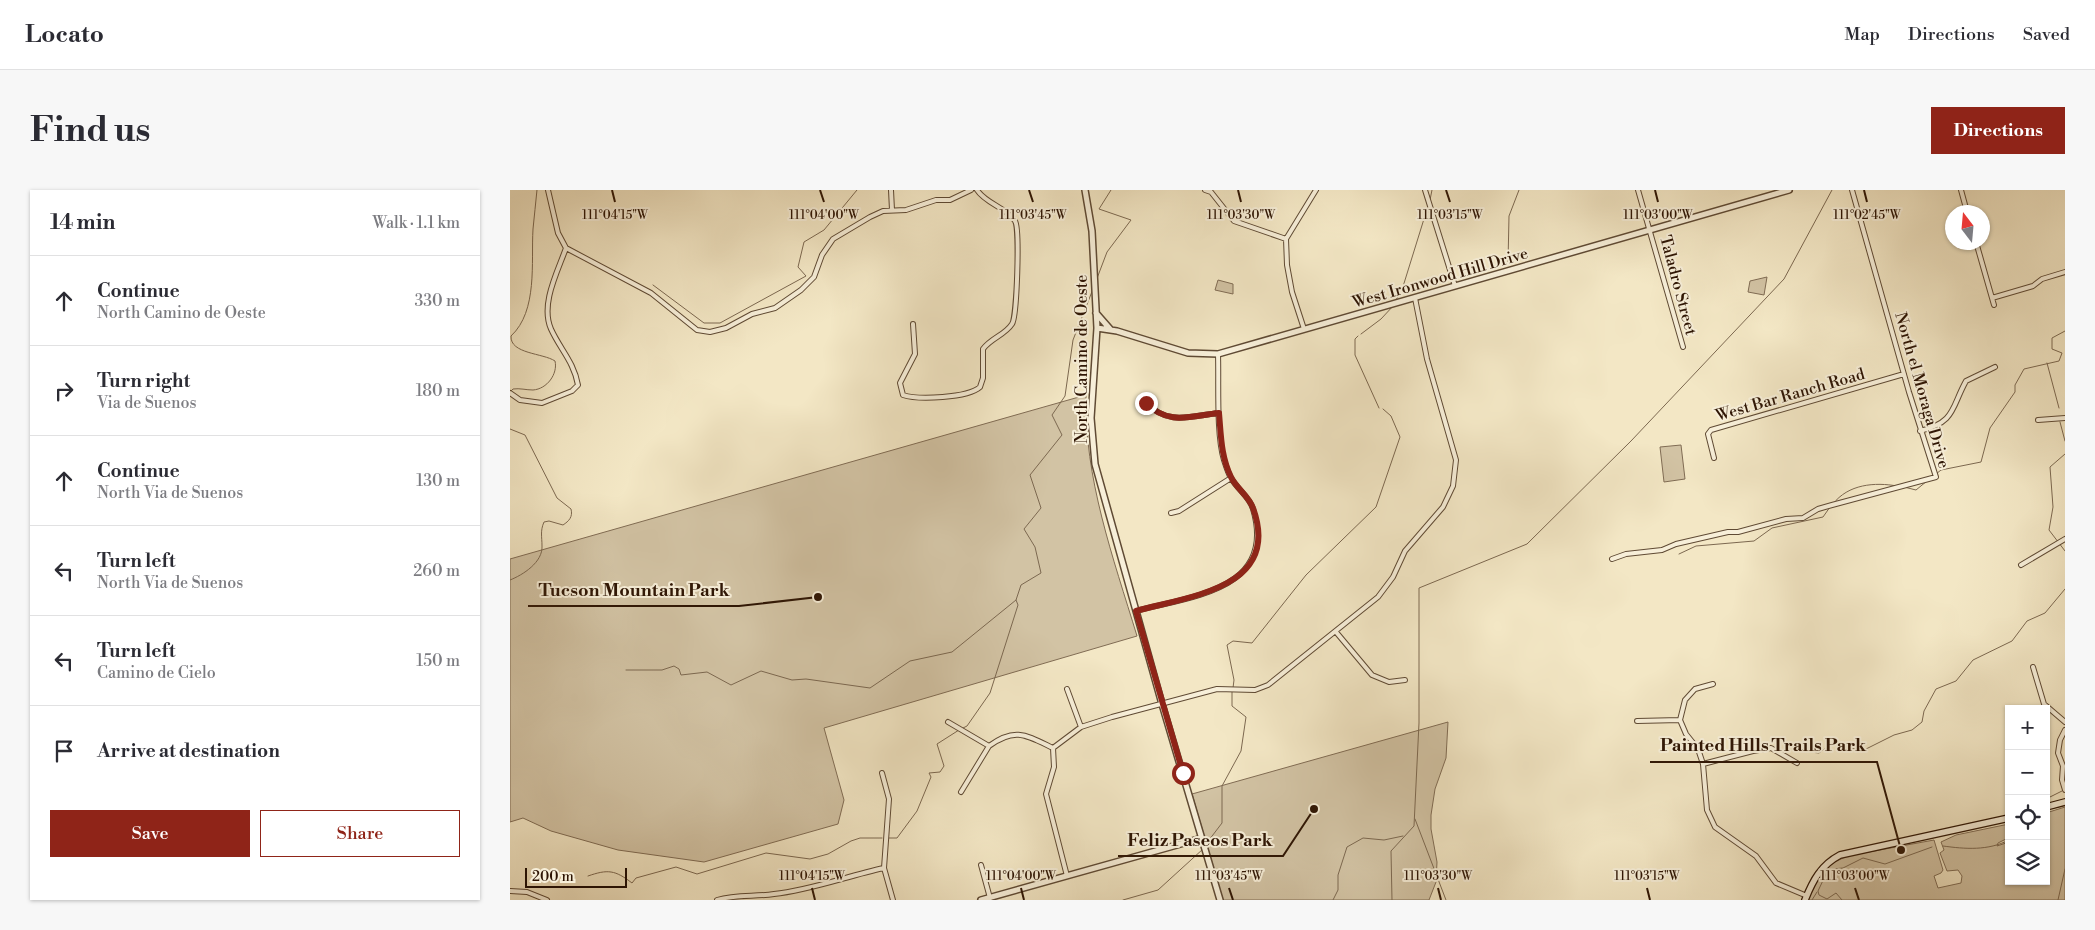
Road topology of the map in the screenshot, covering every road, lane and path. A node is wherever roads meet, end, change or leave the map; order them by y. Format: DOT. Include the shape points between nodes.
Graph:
graph roads {
  1 [pos="548,190"];
  2 [pos="891,190"];
  3 [pos="971,190"];
  4 [pos="977,190"];
  5 [pos="1085,190"];
  6 [pos="1205,190"];
  7 [pos="1316,190"];
  8 [pos="1425,190"];
  9 [pos="1638,190"];
  10 [pos="1789,190"];
  11 [pos="1852,190"];
  12 [pos="1961,190"];
  13 [pos="1965,205"];
  14 [pos="892,210"];
  15 [pos="1651,230"];
  16 [pos="1286,239"];
  17 [pos="566,248"];
  18 [pos="1978,250"];
  19 [pos="2065,272"];
  20 [pos="1455,286"];
  21 [pos="1415,298"];
  22 [pos="1992,298"];
  23 [pos="1994,305"];
  24 [pos="1096,312"];
  25 [pos="913,324"];
  26 [pos="1097,328"];
  27 [pos="1304,329"];
  28 [pos="1112,330"];
  29 [pos="1683,347"];
  30 [pos="1218,354"];
  31 [pos="1995,368"];
  32 [pos="1904,374"];
  33 [pos="510,393"];
  34 [pos="1146,403"];
  35 [pos="1219,413"];
  36 [pos="2065,418"];
  37 [pos="2038,420"];
  38 [pos="1920,431"];
  39 [pos="1714,458"];
  40 [pos="1231,478"];
  41 [pos="1171,513"];
  42 [pos="2065,538"];
  43 [pos="1612,559"];
  44 [pos="2021,565"];
  45 [pos="1136,611"];
  46 [pos="1336,632"];
  47 [pos="2033,667"];
  48 [pos="1405,680"];
  49 [pos="1713,684"];
  50 [pos="1067,689"];
  51 [pos="1162,704"];
  52 [pos="1680,720"];
  53 [pos="1637,721"];
  54 [pos="948,722"];
  55 [pos="2065,722"];
  56 [pos="1081,727"];
  57 [pos="2065,730"];
  58 [pos="989,746"];
  59 [pos="1053,748"];
  60 [pos="1797,763"];
  61 [pos="1703,764"];
  62 [pos="882,773"];
  63 [pos="2065,790"];
  64 [pos="961,792"];
  65 [pos="2065,802"];
  66 [pos="2050,806"];
  67 [pos="2005,819"];
  68 [pos="1202,838"];
  69 [pos="981,865"];
  70 [pos="884,868"];
  71 [pos="1067,876"];
  72 [pos="510,891"];
  73 [pos="990,898"];
  74 [pos="1806,898"];
  75 [pos="547,900"];
  76 [pos="717,900"];
  77 [pos="893,900"];
  78 [pos="982,900"];
  79 [pos="1220,900"];
  1 -- 17 [label="street" via="558,233"];
  2 -- 14 [label="street"];
  3 -- 14 [label="street" via="950,200"];
  4 -- 25 [label="street" via="986,200 997,204 1017,225 1019,236 1013,322 983,349 982,384 973,392 938,397 903,395 900,383 913,361 916,346"];
  5 -- 24 [label="street, North Camino de Oeste" via="1092,231"];
  6 -- 16 [label="street" via="1211,192 1234,221"];
  7 -- 16 [label="street"];
  8 -- 20 [label="street"];
  9 -- 15 [label="street, Taladro Street"];
  10 -- 15 [label="street, West Ironwood Hill Drive"];
  11 -- 32 [label="street, North el Moraga Drive"];
  12 -- 13 [label="street"];
  14 -- 17 [label="street" via="870,217 833,240 807,286 778,306 710,332 697,330 651,293"];
  15 -- 20 [label="street, West Ironwood Hill Drive"];
  15 -- 29 [label="street, Taladro Street"];
  16 -- 27 [label="street" via="1292,292"];
  17 -- 33 [label="street" via="550,296 548,316 578,385 572,391 542,403 520,400"];
  18 -- 22 [label="street"];
  19 -- 22 [label="street"];
  20 -- 21 [label="street, West Ironwood Hill Drive"];
  21 -- 27 [label="street, West Ironwood Hill Drive"];
  21 -- 46 [label="street" via="1427,359 1456,460 1453,486 1443,508 1405,551 1393,577 1378,597"];
  22 -- 23 [label="street"];
  24 -- 26 [label="street, North Camino de Oeste"];
  24 -- 28 [label="street" via="1105,326"];
  26 -- 28 [label="street, West Ironwood Hill Drive"];
  26 -- 45 [label="street, North Camino de Oeste" via="1091,418 1095,464"];
  27 -- 30 [label="street, West Ironwood Hill Drive"];
  28 -- 30 [label="street, West Ironwood Hill Drive" via="1188,353"];
  30 -- 35 [label="street"];
  31 -- 38 [label="street" via="1966,380 1948,418 1938,426"];
  32 -- 38 [label="street, North el Moraga Drive"];
  32 -- 39 [label="street, West Bar Ranch Road" via="1711,430 1708,434"];
  34 -- 35 [label="street" via="1157,414 1170,418"];
  35 -- 40 [label="street" via="1223,458"];
  36 -- 37 [label="street"];
  38 -- 43 [label="street, North el Moraga Drive" via="1936,477 1818,509 1803,518 1786,519"];
  40 -- 41 [label="street"];
  40 -- 45 [label="street" via="1252,506 1259,534 1253,560 1242,575 1222,588"];
  42 -- 44 [label="street"];
  45 -- 51 [label="street, North Camino de Oeste"];
  46 -- 48 [label="street" via="1372,675 1389,682"];
  46 -- 51 [label="street" via="1268,685 1255,690 1217,689"];
  47 -- 55 [label="street" via="2044,704"];
  49 -- 52 [label="street" via="1695,689 1685,700"];
  50 -- 56 [label="street"];
  51 -- 56 [label="street"];
  51 -- 68 [label="street, North Camino de Oeste"];
  52 -- 53 [label="street"];
  52 -- 61 [label="street" via="1698,749"];
  54 -- 58 [label="street"];
  56 -- 59 [label="street"];
  57 -- 63 [label="street" via="2058,753"];
  58 -- 59 [label="street" via="1000,737 1024,734"];
  58 -- 64 [label="street"];
  59 -- 71 [label="street" via="1054,767 1046,794"];
  60 -- 61 [label="street" via="1772,748"];
  61 -- 74 [label="street" via="1707,810 1715,827 1756,856 1776,883"];
  62 -- 70 [label="street" via="889,799"];
  65 -- 66 [label="main road"];
  67 -- 74 [label="main road" via="1840,855 1818,872"];
  68 -- 71 [label="street"];
  68 -- 79 [label="street, North Camino de Oeste"];
  69 -- 73 [label="street"];
  70 -- 76 [label="street" via="801,889 734,895"];
  70 -- 77 [label="street"];
  71 -- 73 [label="street"];
  72 -- 75 [label="street" via="527,892"];
  73 -- 78 [label="street"];
}
